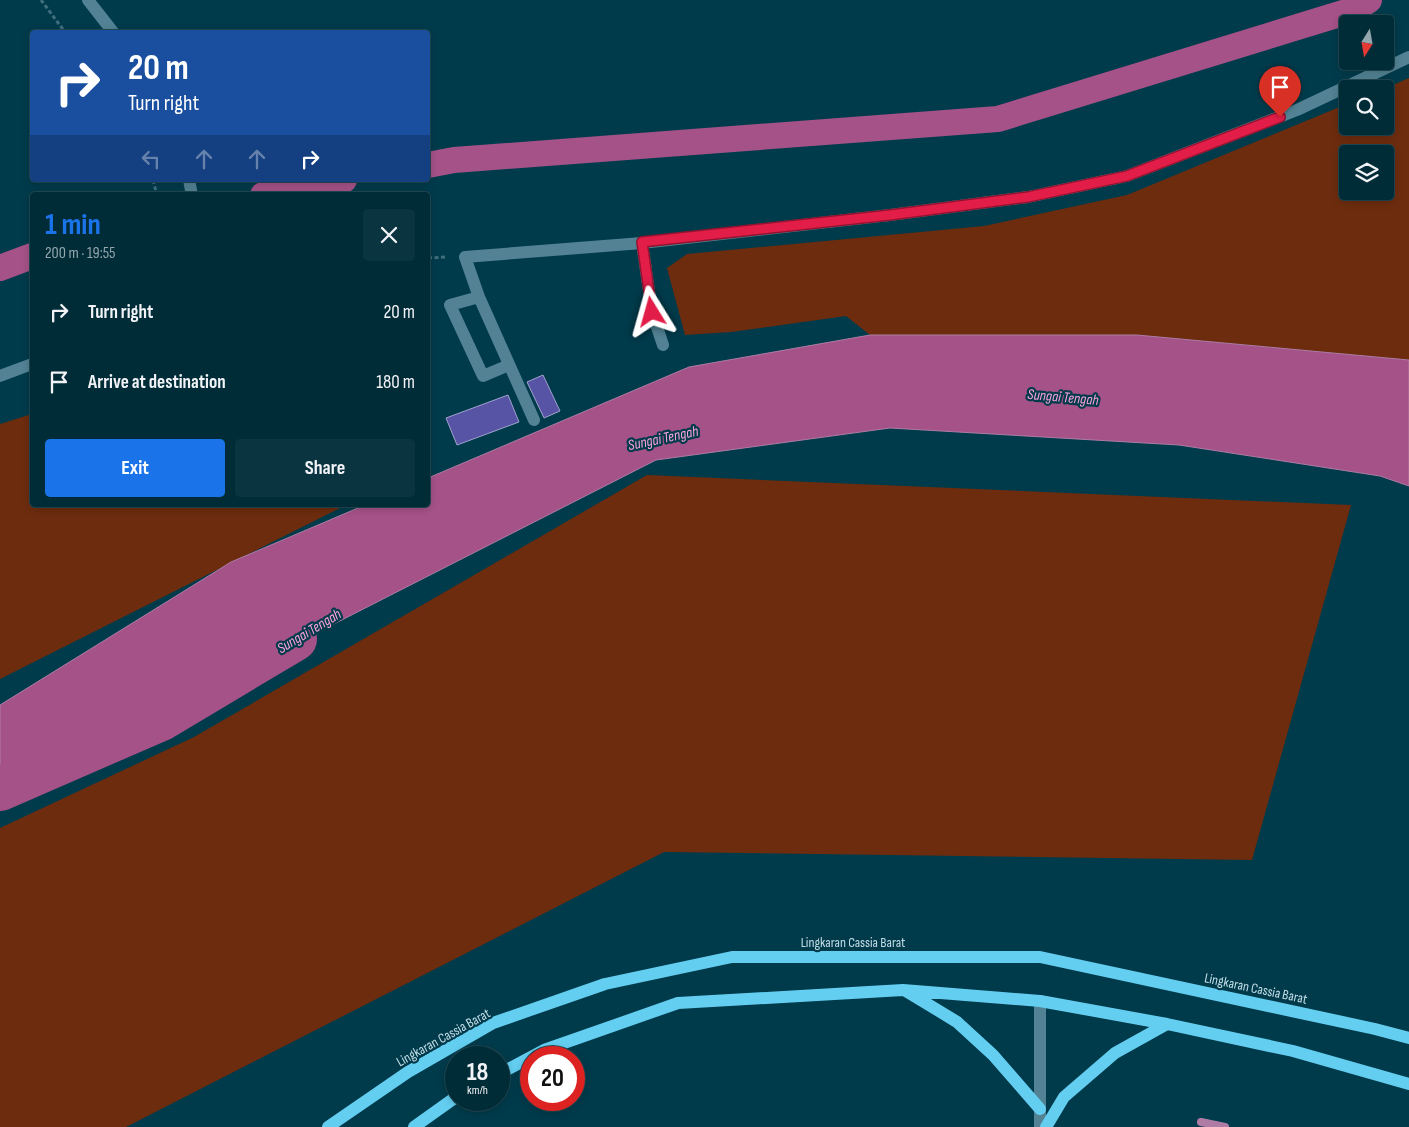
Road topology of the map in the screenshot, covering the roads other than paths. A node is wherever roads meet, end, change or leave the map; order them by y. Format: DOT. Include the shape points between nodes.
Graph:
graph roads {
  1 [pos="88,0"];
  2 [pos="111,30"];
  3 [pos="1409,57"];
  4 [pos="642,242"];
  5 [pos="479,297"];
  6 [pos="663,345"];
  7 [pos="30,365"];
  8 [pos="509,365"];
  9 [pos="0,376"];
  10 [pos="534,420"];
  11 [pos="903,990"];
  12 [pos="1040,1001"];
  13 [pos="1167,1024"];
  14 [pos="1409,1038"];
  15 [pos="510,1068"];
  16 [pos="1409,1084"];
  17 [pos="445,1104"];
  18 [pos="1040,1109"];
  19 [pos="328,1127"];
  20 [pos="414,1127"];
  21 [pos="1040,1127"];
  22 [pos="1046,1127"];
  1 -- 2 [label="street"];
  3 -- 4 [label="street" via="1297,110 1127,176 1028,197"];
  4 -- 5 [label="street" via="465,257"];
  4 -- 6 [label="street" via="652,312"];
  5 -- 8 [label="street"];
  5 -- 8 [label="street" via="450,305 482,376"];
  7 -- 9 [label="street"];
  8 -- 10 [label="street"];
  11 -- 12 [label="main road"];
  11 -- 15 [label="main road" via="678,1003 544,1050"];
  11 -- 18 [label="main road" via="957,1022 993,1055"];
  12 -- 13 [label="main road"];
  12 -- 18 [label="street"];
  13 -- 16 [label="main road" via="1293,1050"];
  13 -- 22 [label="main road" via="1115,1053 1064,1096"];
  14 -- 19 [label="main road, Lingkaran Cassia Barat" via="1040,958 732,957 605,984 494,1023 408,1072"];
  17 -- 20 [label="main road"];
  18 -- 21 [label="street"];
}
